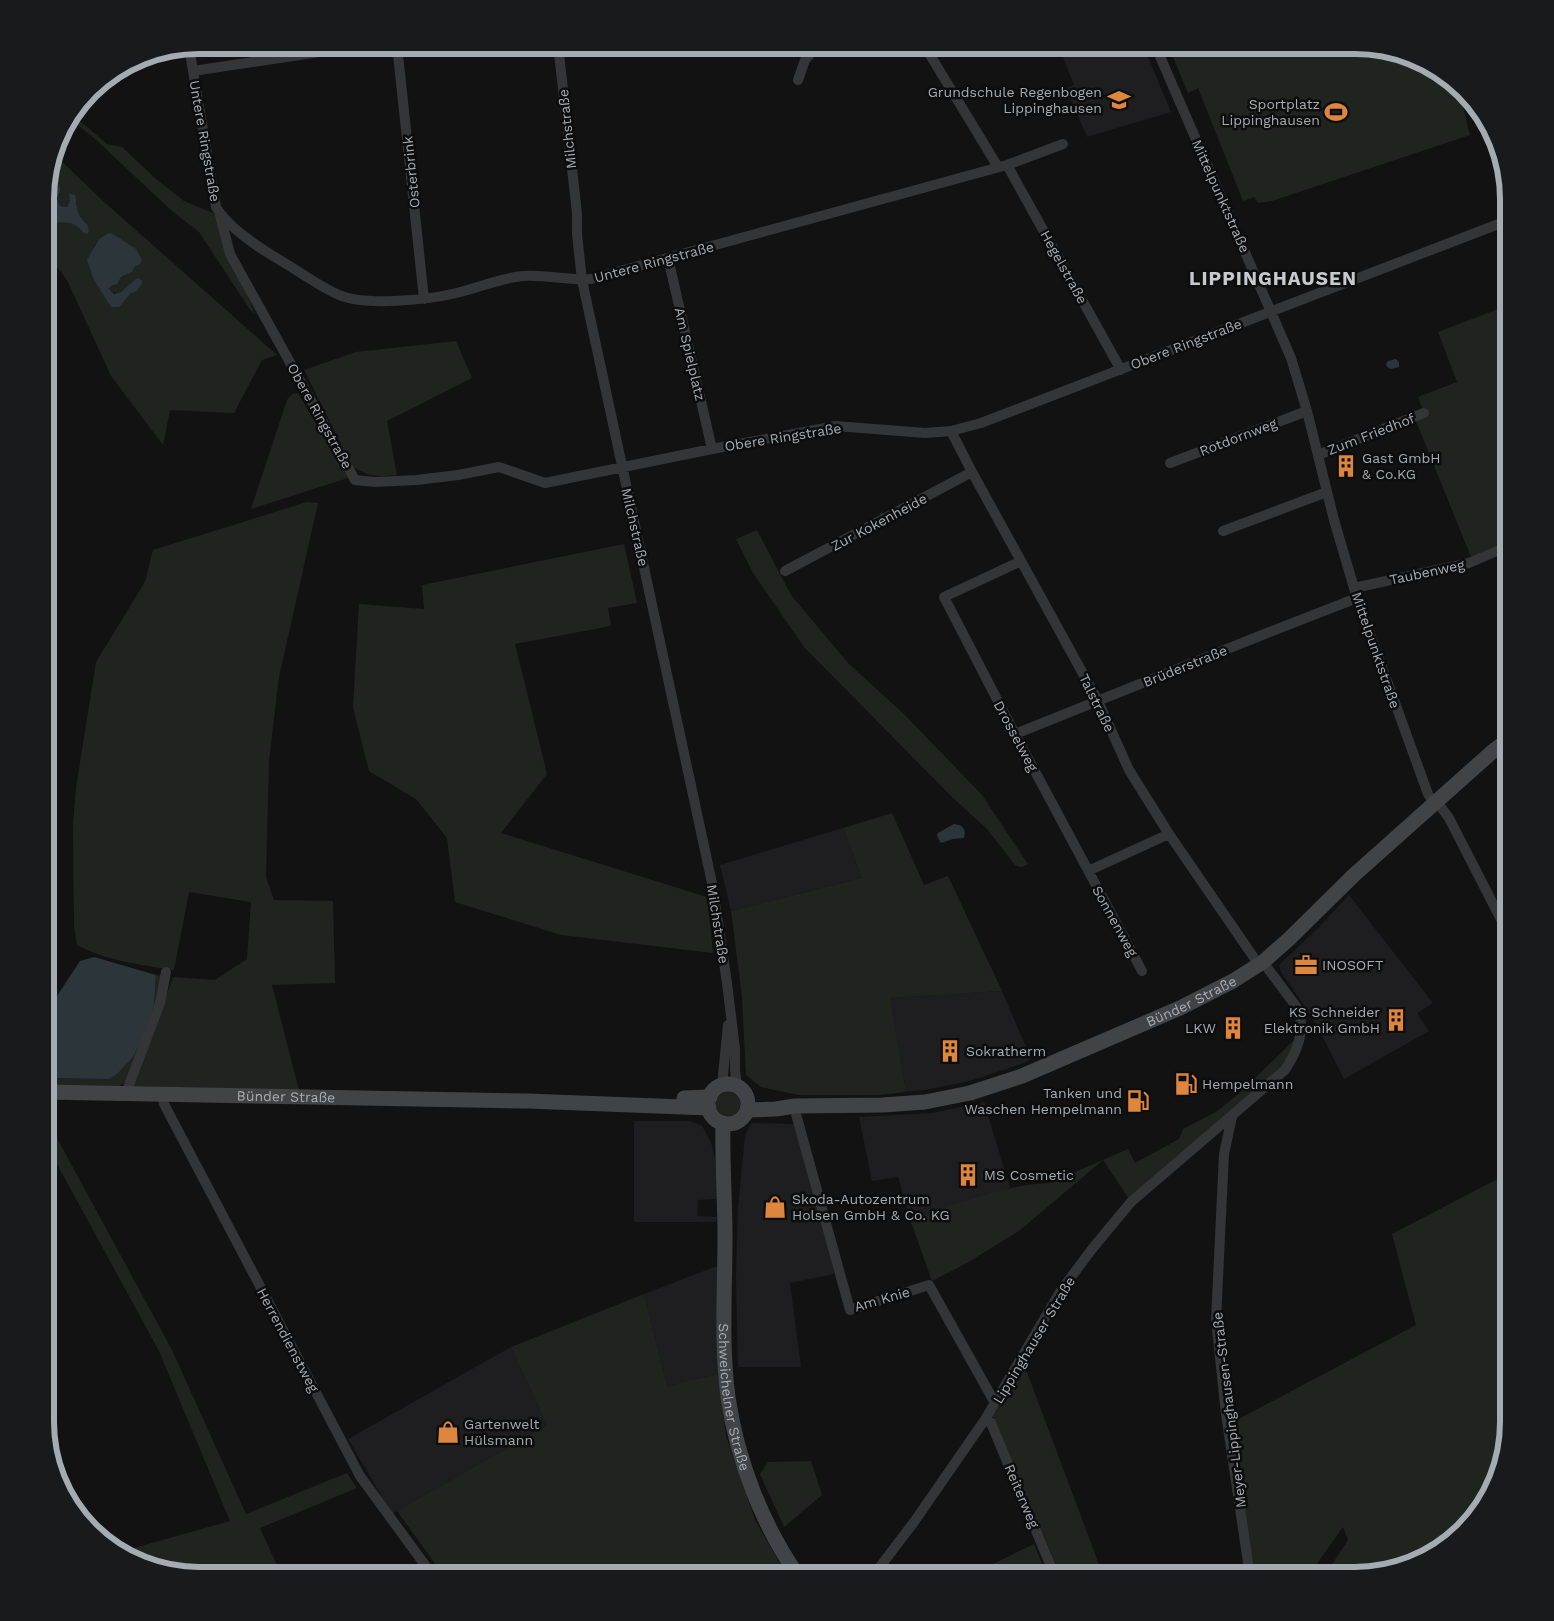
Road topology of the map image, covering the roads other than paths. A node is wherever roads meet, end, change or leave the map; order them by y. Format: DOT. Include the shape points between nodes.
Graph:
graph roads {
  1 [pos="191,54"];
  2 [pos="304,54"];
  3 [pos="398,54"];
  4 [pos="559,54"];
  5 [pos="810,54"];
  6 [pos="930,54"];
  7 [pos="1159,54"];
  8 [pos="194,70"];
  9 [pos="798,80"];
  10 [pos="1063,144"];
  11 [pos="1002,166"];
  12 [pos="220,215"];
  13 [pos="1500,223"];
  14 [pos="668,258"];
  15 [pos="582,280"];
  16 [pos="424,299"];
  17 [pos="1271,311"];
  18 [pos="1122,370"];
  19 [pos="1307,411"];
  20 [pos="1424,414"];
  21 [pos="951,431"];
  22 [pos="712,449"];
  23 [pos="1318,455"];
  24 [pos="1170,463"];
  25 [pos="621,467"];
  26 [pos="972,472"];
  27 [pos="1327,492"];
  28 [pos="1223,531"];
  29 [pos="1499,550"];
  30 [pos="1021,561"];
  31 [pos="785,571"];
  32 [pos="1355,593"];
  33 [pos="1098,701"];
  34 [pos="1015,734"];
  35 [pos="1500,746"];
  36 [pos="1436,803"];
  37 [pos="1169,834"];
  38 [pos="1088,871"];
  39 [pos="1500,917"];
  40 [pos="1261,963"];
  41 [pos="1142,970"];
  42 [pos="166,972"];
  43 [pos="729,1007"];
  44 [pos="729,1085"];
  45 [pos="54,1092"];
  46 [pos="126,1093"];
  47 [pos="162,1094"];
  48 [pos="709,1103"];
  49 [pos="747,1104"];
  50 [pos="795,1106"];
  51 [pos="1232,1117"];
  52 [pos="729,1122"];
  53 [pos="1206,1139"];
  54 [pos="1224,1154"];
  55 [pos="995,1403"];
  56 [pos="986,1418"];
  57 [pos="426,1567"];
  58 [pos="792,1567"];
  59 [pos="880,1567"];
  60 [pos="1051,1567"];
  61 [pos="1249,1567"];
  1 -- 8 [label="street, Untere Ringstraße"];
  2 -- 8 [label="street"];
  3 -- 16 [label="street, Osterbrink"];
  4 -- 15 [label="street, Milchstraße"];
  5 -- 9 [label="street"];
  6 -- 11 [label="street, Hegelstraße"];
  7 -- 17 [label="street, Mittelpunktstraße"];
  8 -- 12 [label="street, Untere Ringstraße" via="216,207"];
  10 -- 11 [label="street, Untere Ringstraße"];
  11 -- 14 [label="street, Untere Ringstraße"];
  11 -- 18 [label="street, Hegelstraße"];
  12 -- 16 [label="street, Untere Ringstraße" via="257,247 339,296 359,300"];
  12 -- 25 [label="street, Obere Ringstraße" via="230,254 355,480 417,480 499,467 545,483"];
  13 -- 17 [label="street, Obere Ringstraße"];
  14 -- 15 [label="street, Untere Ringstraße"];
  14 -- 22 [label="street, Am Spielplatz"];
  15 -- 16 [label="street, Untere Ringstraße" via="523,276"];
  15 -- 25 [label="street, Milchstraße"];
  17 -- 18 [label="street, Obere Ringstraße"];
  17 -- 19 [label="street, Mittelpunktstraße" via="1291,358"];
  18 -- 21 [label="street, Obere Ringstraße" via="981,423"];
  19 -- 23 [label="street, Mittelpunktstraße"];
  19 -- 24 [label="street, Rotdornweg"];
  20 -- 23 [label="street, Zum Friedhof"];
  21 -- 22 [label="street, Obere Ringstraße" via="836,426"];
  21 -- 26 [label="street, Talstraße"];
  22 -- 25 [label="street, Obere Ringstraße"];
  23 -- 27 [label="street, Mittelpunktstraße"];
  25 -- 43 [label="street, Milchstraße" via="712,883"];
  26 -- 30 [label="street, Talstraße"];
  26 -- 31 [label="street, Zur Kokenheide"];
  27 -- 28 [label="street"];
  27 -- 32 [label="street, Mittelpunktstraße"];
  29 -- 32 [label="street, Taubenweg" via="1469,563"];
  30 -- 33 [label="street, Talstraße"];
  30 -- 34 [label="street, Drosselweg" via="944,597"];
  32 -- 33 [label="street, Brüderstraße" via="1267,633"];
  32 -- 36 [label="street, Mittelpunktstraße" via="1428,794"];
  33 -- 34 [label="street, Brüderstraße"];
  33 -- 37 [label="street, Talstraße" via="1129,770"];
  34 -- 38 [label="street, Drosselweg"];
  35 -- 36 [label="main road, Bünder Straße"];
  36 -- 39 [label="street, Mittelpunktstraße" via="1449,818"];
  36 -- 40 [label="main road, Bünder Straße"];
  37 -- 38 [label="street"];
  37 -- 40 [label="street, Talstraße"];
  38 -- 41 [label="street, Sonnenweg"];
  40 -- 50 [label="main road, Bünder Straße" via="1180,1008 1022,1076 970,1093 892,1105"];
  40 -- 51 [label="street, Lippinghauser Straße" via="1298,1009 1302,1026 1300,1037 1285,1070"];
  42 -- 46 [label="street" via="160,1003"];
  43 -- 44 [label="street, Milchstraße"];
  43 -- 44 [label="street, Milchstraße" via="735,1049"];
  44 -- 48 [label="main road" via="717,1088"];
  44 -- 49 [label="main road" via="745,1093"];
  45 -- 46 [label="main road, Bünder Straße"];
  46 -- 47 [label="main road, Bünder Straße"];
  47 -- 48 [label="main road, Bünder Straße"];
  47 -- 57 [label="street, Herrendienstweg" via="164,1104 360,1476"];
  48 -- 52 [label="main road" via="714,1117"];
  49 -- 50 [label="main road, Bünder Straße" via="776,1109"];
  49 -- 52 [label="main road" via="745,1115"];
  50 -- 55 [label="street, Am Knie" via="850,1310 929,1285"];
  51 -- 53 [label="street, Lippinghauser Straße"];
  51 -- 54 [label="street, Meyer-Lippinghausen-Straße"];
  52 -- 58 [label="main road, Schweichelner Straße" via="725,1205 725,1367 728,1396 742,1460"];
  53 -- 54 [label="street" via="1218,1144"];
  53 -- 55 [label="street, Lippinghauser Straße" via="1132,1202 1092,1249 1060,1292"];
  54 -- 61 [label="street, Meyer-Lippinghausen-Straße" via="1216,1320"];
  55 -- 56 [label="street, Lippinghauser Straße"];
  56 -- 59 [label="street, Lippinghauser Straße"];
  56 -- 60 [label="street, Reiterweg" via="991,1423"];
}
